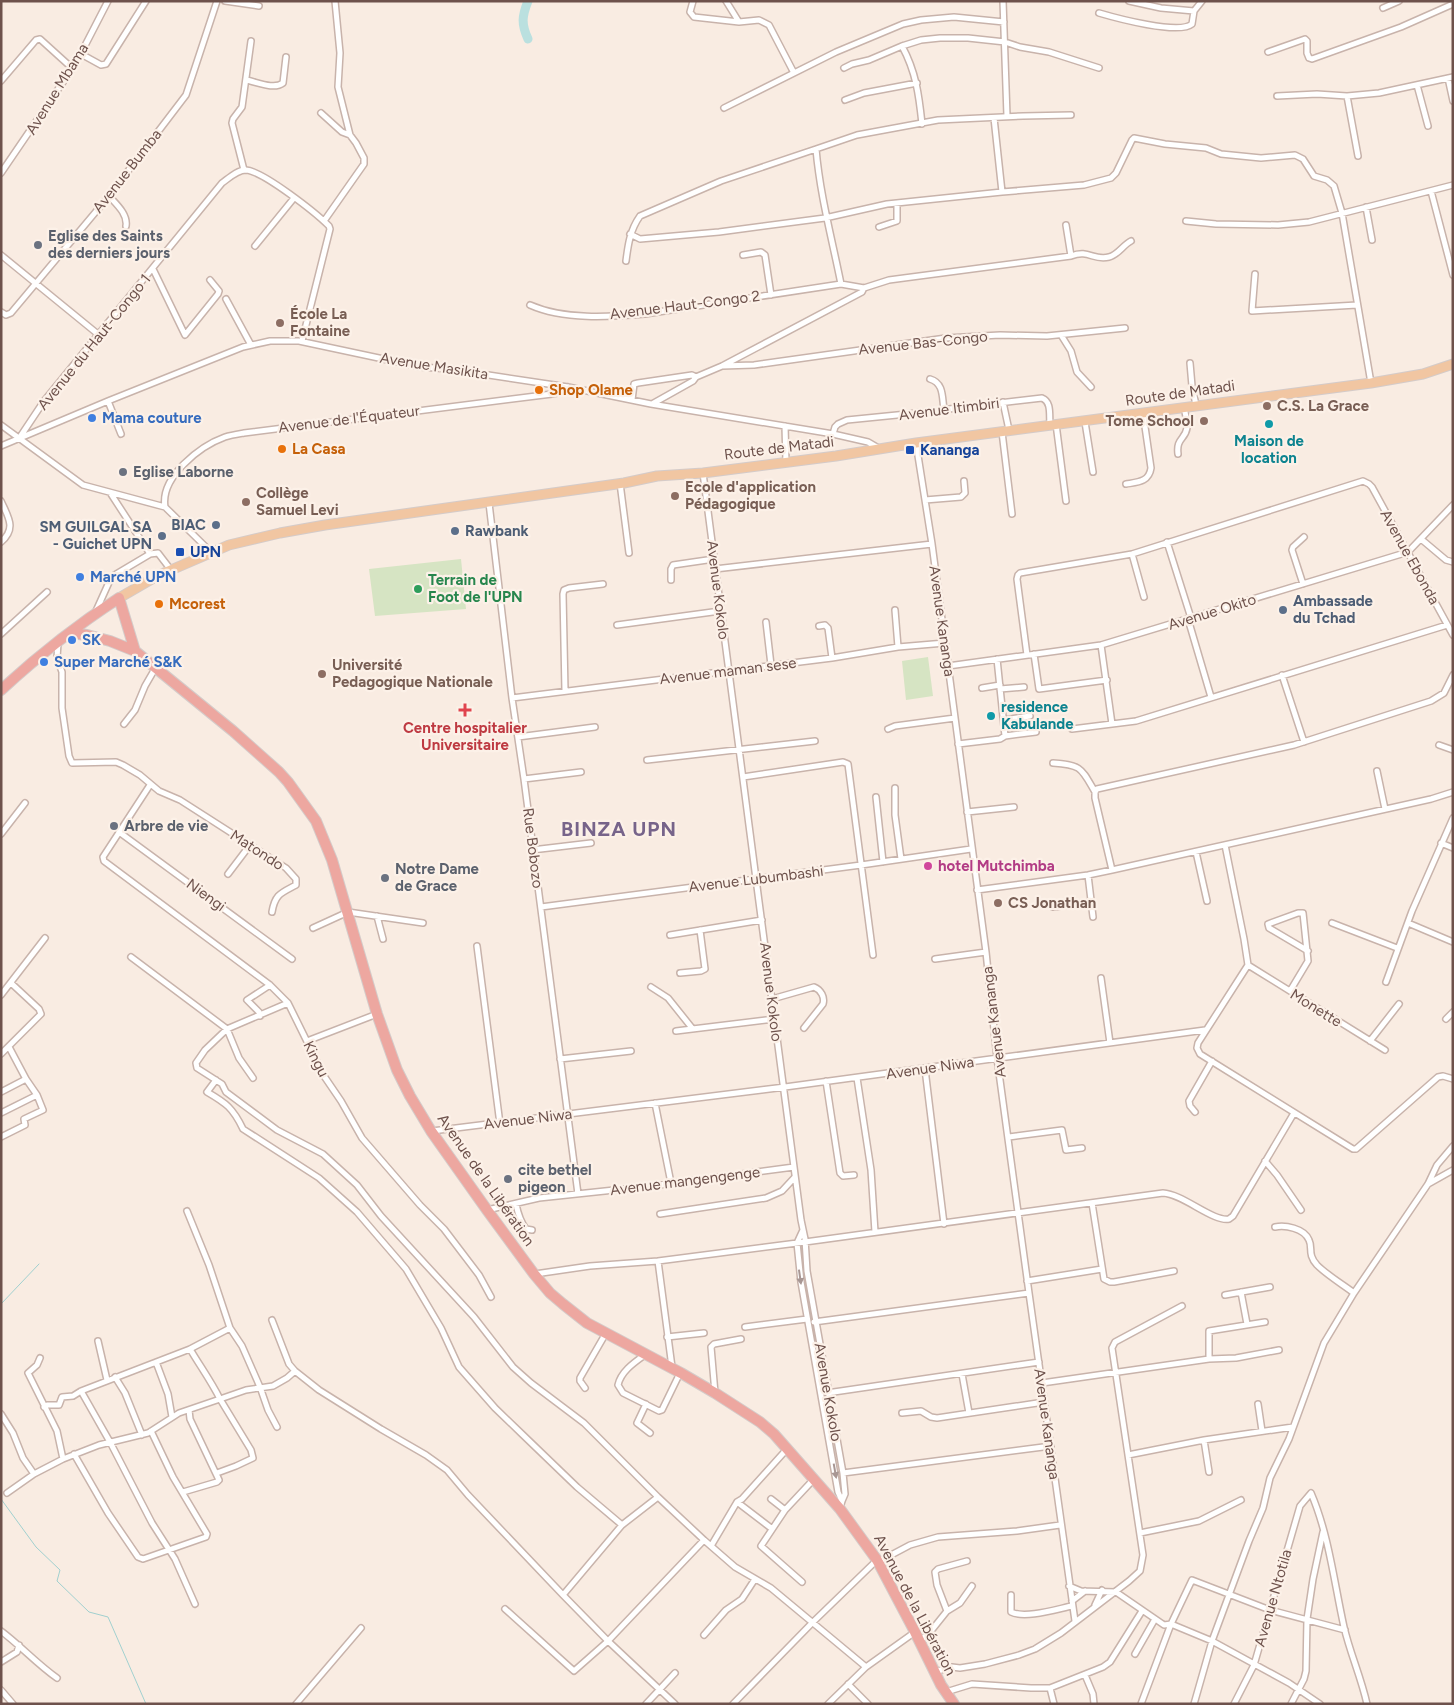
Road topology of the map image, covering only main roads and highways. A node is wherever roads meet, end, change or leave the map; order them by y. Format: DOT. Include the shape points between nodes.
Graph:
graph roads {
  1 [pos="1453,364"];
  2 [pos="119,598"];
  3 [pos="70,632"];
  4 [pos="135,651"];
  5 [pos="1,690"];
  6 [pos="954,1704"];
  1 -- 2 [label="main road, Route de Matadi" via="1422,374 1372,383 786,462 657,476 489,503 325,524 230,545 170,570"];
  2 -- 3 [label="highway"];
  2 -- 4 [label="highway"];
  3 -- 4 [label="highway, Avenue de la Libération" via="110,641"];
  3 -- 5 [label="highway"];
  4 -- 6 [label="highway, Avenue de la Libération" via="279,772 307,806 332,860 377,1014 397,1070 432,1131 534,1274 550,1293 587,1323 715,1393 760,1422 787,1449 841,1505 878,1561 934,1672"];
}
